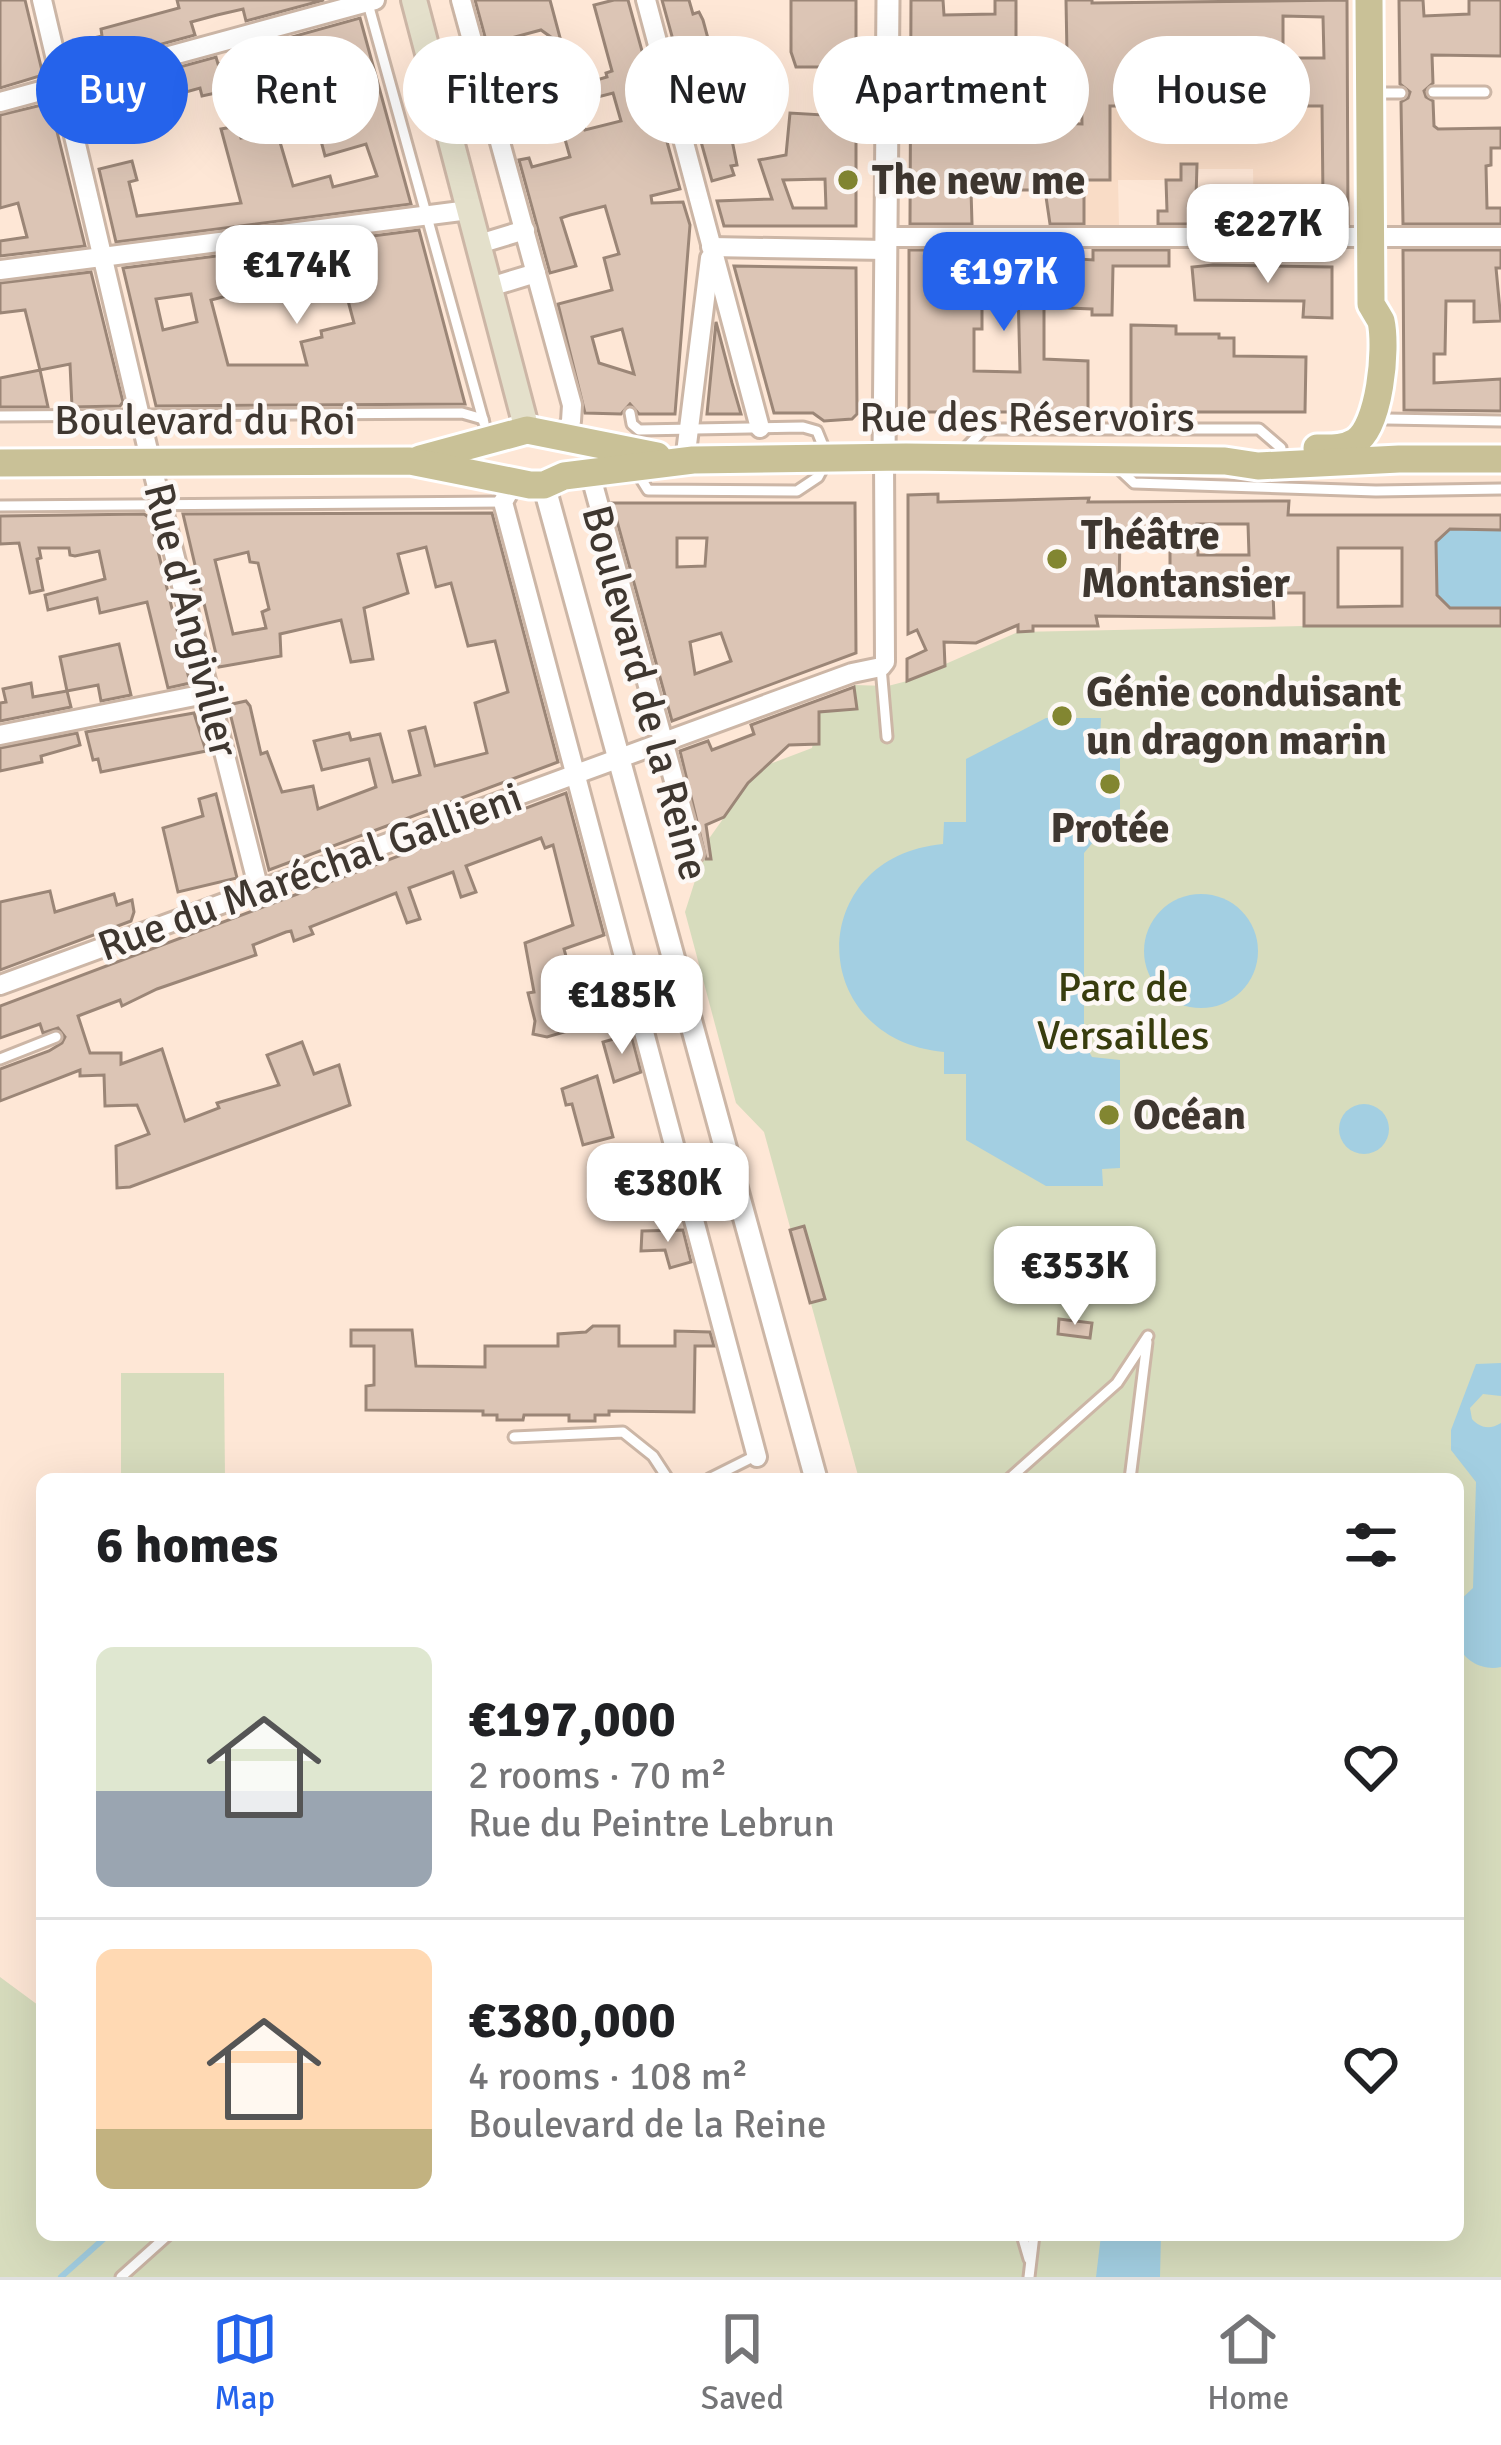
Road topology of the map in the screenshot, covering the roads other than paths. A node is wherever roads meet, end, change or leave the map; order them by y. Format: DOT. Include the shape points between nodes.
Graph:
graph roads {
  1 [pos="42,0"];
  2 [pos="414,0"];
  3 [pos="461,0"];
  4 [pos="646,0"];
  5 [pos="888,0"];
  6 [pos="1369,0"];
  7 [pos="370,1"];
  8 [pos="50,36"];
  9 [pos="188,51"];
  10 [pos="36,92"];
  11 [pos="1400,92"];
  12 [pos="1433,92"];
  13 [pos="1485,92"];
  14 [pos="1370,93"];
  15 [pos="0,102"];
  16 [pos="76,144"];
  17 [pos="470,210"];
  18 [pos="427,217"];
  19 [pos="525,230"];
  20 [pos="1372,237"];
  21 [pos="1501,237"];
  22 [pos="886,243"];
  23 [pos="479,244"];
  24 [pos="711,247"];
  25 [pos="104,257"];
  26 [pos="0,270"];
  27 [pos="536,273"];
  28 [pos="490,287"];
  29 [pos="630,412"];
  30 [pos="0,416"];
  31 [pos="141,416"];
  32 [pos="1381,416"];
  33 [pos="1501,421"];
  34 [pos="760,428"];
  35 [pos="689,429"];
  36 [pos="502,432"];
  37 [pos="564,439"];
  38 [pos="1281,448"];
  39 [pos="884,457"];
  40 [pos="829,458"];
  41 [pos="958,458"];
  42 [pos="1501,459"];
  43 [pos="1108,460"];
  44 [pos="1387,460"];
  45 [pos="410,461"];
  46 [pos="685,461"];
  47 [pos="1225,461"];
  48 [pos="0,463"];
  49 [pos="151,463"];
  50 [pos="634,468"];
  51 [pos="566,478"];
  52 [pos="508,487"];
  53 [pos="1501,489"];
  54 [pos="1376,491"];
  55 [pos="162,503"];
  56 [pos="0,506"];
  57 [pos="881,667"];
  58 [pos="210,693"];
  59 [pos="0,735"];
  60 [pos="887,737"];
  61 [pos="664,743"];
  62 [pos="621,760"];
  63 [pos="578,775"];
  64 [pos="694,854"];
  65 [pos="259,890"];
  66 [pos="0,985"];
  67 [pos="56,1037"];
  68 [pos="0,1059"];
  69 [pos="514,1437"];
  70 [pos="754,1457"];
  71 [pos="664,1473"];
  72 [pos="721,1473"];
  73 [pos="815,1473"];
  74 [pos="1016,1473"];
  75 [pos="1131,1473"];
  76 [pos="161,2241"];
  77 [pos="1023,2241"];
  78 [pos="1033,2241"];
  79 [pos="1030,2271"];
  80 [pos="122,2277"];
  1 -- 8 [label="street, Rue d'Angiviller"];
  2 -- 17 [label="main road"];
  3 -- 19 [label="street, Boulevard de la Reine"];
  4 -- 24 [label="street"];
  5 -- 22 [label="street"];
  6 -- 14 [label="main road"];
  7 -- 9 [label="street"];
  7 -- 18 [label="lane"];
  10 -- 15 [label="street"];
  11 -- 14 [label="lane"];
  12 -- 13 [label="lane"];
  14 -- 20 [label="main road"];
  16 -- 25 [label="street, Rue d'Angiviller"];
  17 -- 18 [label="street"];
  17 -- 23 [label="main road"];
  18 -- 25 [label="street"];
  18 -- 36 [label="lane"];
  19 -- 23 [label="street"];
  19 -- 27 [label="street, Boulevard de la Reine"];
  20 -- 21 [label="street"];
  20 -- 22 [label="street"];
  20 -- 32 [label="main road"];
  22 -- 24 [label="street"];
  22 -- 39 [label="street"];
  23 -- 28 [label="main road"];
  24 -- 34 [label="street"];
  24 -- 35 [label="street"];
  25 -- 26 [label="street"];
  25 -- 31 [label="street, Rue d'Angiviller"];
  27 -- 28 [label="street"];
  27 -- 37 [label="street, Boulevard de la Reine" via="572,406"];
  28 -- 36 [label="main road"];
  29 -- 35 [label="lane, Rue des Réservoirs" via="639,430"];
  30 -- 31 [label="lane"];
  31 -- 36 [label="lane" via="462,412"];
  31 -- 49 [label="street, Rue d'Angiviller"];
  32 -- 33 [label="lane"];
  32 -- 38 [label="main road, Rue des Réservoirs" via="1343,447"];
  32 -- 44 [label="main road"];
  34 -- 35 [label="lane, Rue des Réservoirs"];
  34 -- 40 [label="lane, Rue des Réservoirs" via="817,431"];
  35 -- 46 [label="street"];
  36 -- 37 [label="main road, Boulevard du Roi"];
  36 -- 45 [label="main road, Boulevard du Roi"];
  36 -- 52 [label="main road"];
  37 -- 46 [label="main road, Rue des Réservoirs"];
  37 -- 51 [label="main road, Boulevard de la Reine"];
  38 -- 41 [label="lane" via="1259,429 983,429"];
  38 -- 47 [label="main road, Rue des Réservoirs"];
  39 -- 40 [label="main road, Rue des Réservoirs"];
  39 -- 41 [label="main road, Rue des Réservoirs"];
  39 -- 57 [label="street"];
  40 -- 46 [label="main road, Rue des Réservoirs"];
  40 -- 50 [label="lane" via="797,490 648,490"];
  41 -- 43 [label="main road, Rue des Réservoirs"];
  42 -- 44 [label="main road, Rue des Réservoirs"];
  43 -- 47 [label="main road, Rue des Réservoirs"];
  43 -- 54 [label="lane" via="1134,483"];
  44 -- 47 [label="main road, Rue des Réservoirs"];
  44 -- 54 [label="lane"];
  45 -- 49 [label="main road, Boulevard du Roi"];
  45 -- 52 [label="main road, Boulevard du Roi"];
  46 -- 50 [label="main road, Rue des Réservoirs"];
  48 -- 49 [label="main road, Boulevard du Roi"];
  49 -- 55 [label="street, Rue d'Angiviller"];
  50 -- 51 [label="main road, Rue des Réservoirs"];
  51 -- 52 [label="main road, Boulevard du Roi"];
  51 -- 61 [label="street"];
  51 -- 62 [label="street, Boulevard de la Reine"];
  52 -- 55 [label="lane"];
  52 -- 63 [label="street"];
  53 -- 54 [label="lane"];
  55 -- 56 [label="lane"];
  55 -- 58 [label="street, Rue d'Angiviller"];
  57 -- 60 [label="lane"];
  57 -- 61 [label="street, Rue du Maréchal Gallieni"];
  58 -- 59 [label="street"];
  58 -- 65 [label="street, Rue d'Angiviller"];
  61 -- 62 [label="street, Rue du Maréchal Gallieni"];
  61 -- 64 [label="street"];
  62 -- 63 [label="street, Rue du Maréchal Gallieni"];
  62 -- 73 [label="street, Boulevard de la Reine"];
  63 -- 65 [label="street, Rue du Maréchal Gallieni"];
  63 -- 70 [label="street"];
  65 -- 66 [label="street, Rue du Maréchal Gallieni"];
  67 -- 68 [label="lane"];
  69 -- 71 [label="lane" via="623,1432"];
  70 -- 72 [label="lane"];
  74 -- 75 [label="lane" via="1117,1383 1148,1336"];
  76 -- 80 [label="lane"];
  77 -- 79 [label="lane"];
  78 -- 79 [label="lane"];
}
